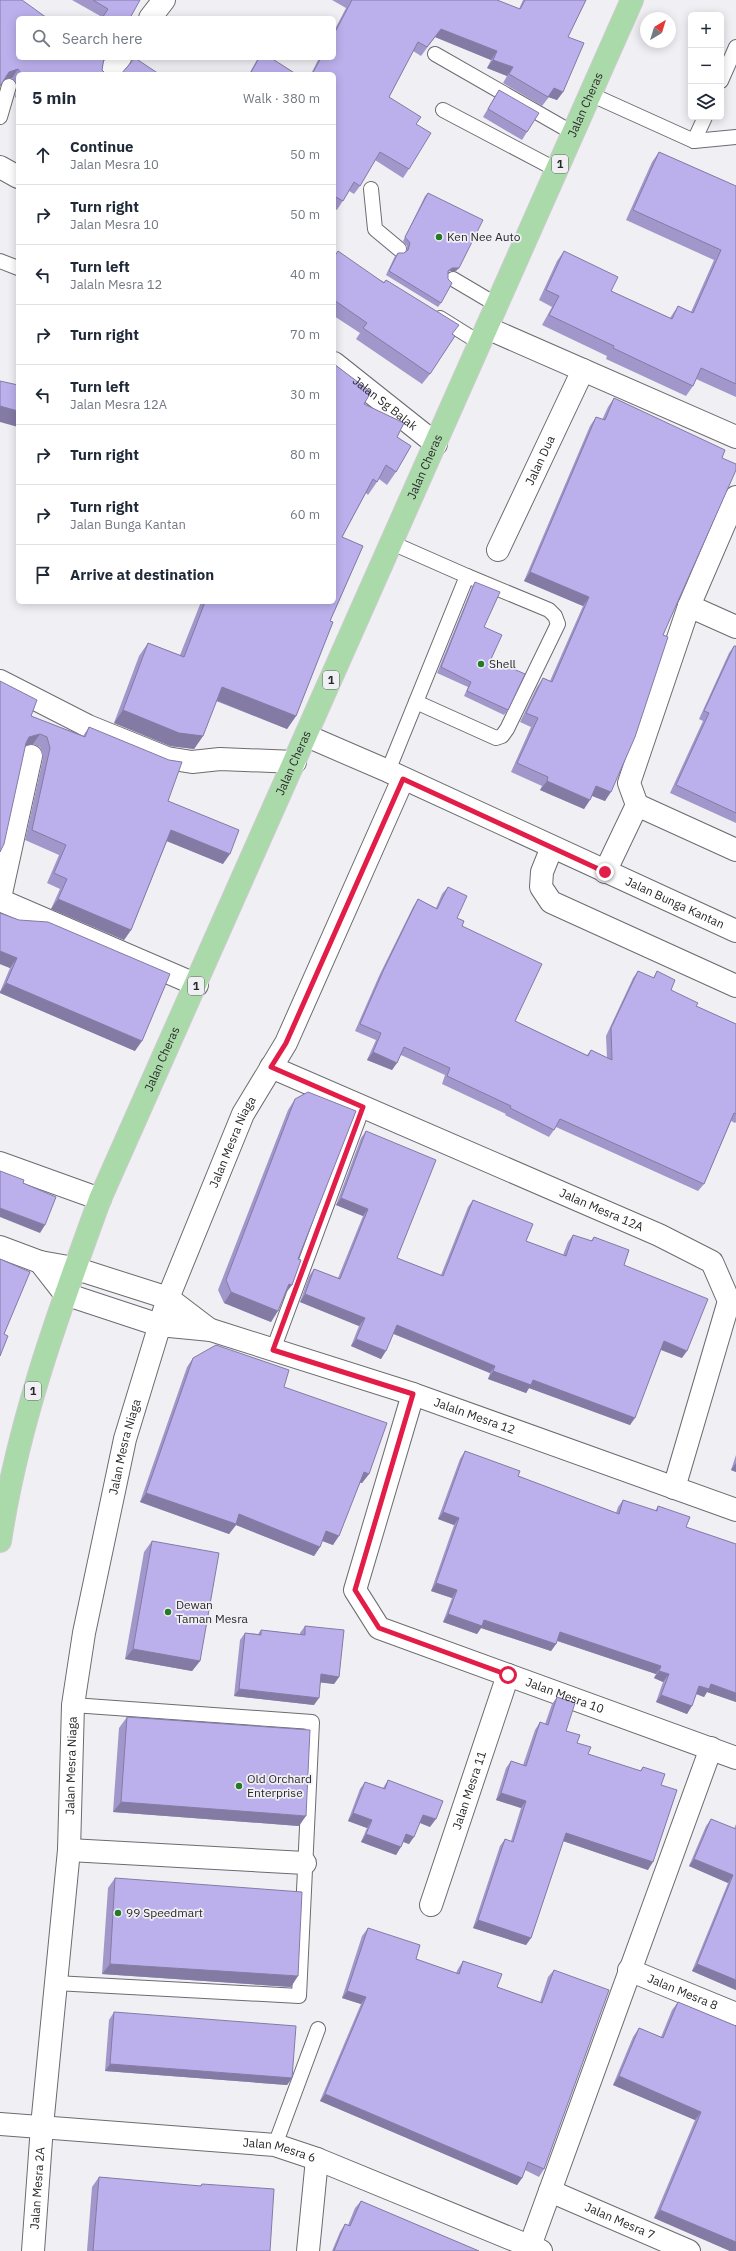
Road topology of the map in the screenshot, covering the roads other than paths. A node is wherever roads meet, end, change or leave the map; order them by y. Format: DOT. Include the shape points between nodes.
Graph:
graph roads {
  1 [pos="164,0"];
  2 [pos="632,0"];
  3 [pos="152,16"];
  4 [pos="736,47"];
  5 [pos="435,54"];
  6 [pos="118,60"];
  7 [pos="110,72"];
  8 [pos="724,74"];
  9 [pos="9,86"];
  10 [pos="590,94"];
  11 [pos="443,110"];
  12 [pos="0,117"];
  13 [pos="704,120"];
  14 [pos="573,133"];
  15 [pos="736,137"];
  16 [pos="694,141"];
  17 [pos="0,167"];
  18 [pos="557,170"];
  19 [pos="16,176"];
  20 [pos="371,189"];
  21 [pos="399,249"];
  22 [pos="0,261"];
  23 [pos="16,267"];
  24 [pos="453,279"];
  25 [pos="497,305"];
  26 [pos="427,310"];
  27 [pos="484,336"];
  28 [pos="336,365"];
  29 [pos="583,370"];
  30 [pos="736,437"];
  31 [pos="436,444"];
  32 [pos="736,497"];
  33 [pos="392,542"];
  34 [pos="498,550"];
  35 [pos="467,576"];
  36 [pos="689,606"];
  37 [pos="736,627"];
  38 [pos="0,681"];
  39 [pos="416,702"];
  40 [pos="307,736"];
  41 [pos="31,756"];
  42 [pos="295,762"];
  43 [pos="395,775"];
  44 [pos="637,805"];
  45 [pos="552,847"];
  46 [pos="736,850"];
  47 [pos="605,872"];
  48 [pos="0,899"];
  49 [pos="736,931"];
  50 [pos="196,985"];
  51 [pos="736,986"];
  52 [pos="271,1067"];
  53 [pos="363,1107"];
  54 [pos="0,1163"];
  55 [pos="100,1199"];
  56 [pos="0,1247"];
  57 [pos="40,1262"];
  58 [pos="74,1268"];
  59 [pos="64,1294"];
  60 [pos="168,1298"];
  61 [pos="159,1325"];
  62 [pos="211,1330"];
  63 [pos="273,1350"];
  64 [pos="413,1394"];
  65 [pos="674,1488"];
  66 [pos="4,1489"];
  67 [pos="736,1510"];
  68 [pos="0,1541"];
  69 [pos="508,1675"];
  70 [pos="73,1705"];
  71 [pos="711,1748"];
  72 [pos="736,1758"];
  73 [pos="69,1850"];
  74 [pos="305,1863"];
  75 [pos="431,1905"];
  76 [pos="629,1970"];
  77 [pos="55,1982"];
  78 [pos="736,2014"];
  79 [pos="318,2029"];
  80 [pos="0,2124"];
  81 [pos="42,2126"];
  82 [pos="275,2145"];
  83 [pos="317,2159"];
  84 [pos="550,2191"];
  85 [pos="536,2249"];
  86 [pos="33,2251"];
  87 [pos="308,2251"];
  88 [pos="689,2251"];
  1 -- 3 [label="street"];
  2 -- 10 [label="main road, Jalan Cheras / 1"];
  4 -- 8 [label="lane"];
  5 -- 14 [label="lane"];
  6 -- 7 [label="street"];
  9 -- 12 [label="lane"];
  10 -- 14 [label="main road, Jalan Cheras / 1"];
  10 -- 16 [label="lane"];
  11 -- 18 [label="lane"];
  13 -- 16 [label="lane"];
  14 -- 18 [label="main road, Jalan Cheras / 1"];
  15 -- 16 [label="lane"];
  17 -- 19 [label="street"];
  18 -- 25 [label="main road, Jalan Cheras / 1"];
  20 -- 21 [label="lane" via="375,229"];
  22 -- 23 [label="lane"];
  24 -- 25 [label="lane"];
  25 -- 27 [label="main road, Jalan Cheras / 1"];
  26 -- 27 [label="lane"];
  27 -- 29 [label="street"];
  27 -- 31 [label="main road, Jalan Cheras / 1"];
  28 -- 31 [label="street, Jalan Sg Balak"];
  29 -- 30 [label="street"];
  29 -- 34 [label="street, Jalan Dua"];
  31 -- 33 [label="main road, Jalan Cheras / 1"];
  32 -- 36 [label="street"];
  33 -- 35 [label="lane"];
  33 -- 40 [label="main road, Jalan Cheras / 1"];
  35 -- 39 [label="lane"];
  35 -- 39 [label="lane" via="549,610 558,624 502,736 496,738"];
  36 -- 37 [label="street"];
  36 -- 44 [label="street" via="629,783"];
  38 -- 42 [label="street" via="88,726 167,758 192,762 220,758"];
  39 -- 43 [label="lane"];
  40 -- 42 [label="main road, Jalan Cheras / 1"];
  40 -- 43 [label="street, Jalan Bunga Kantan"];
  41 -- 48 [label="street"];
  42 -- 50 [label="main road, Jalan Cheras / 1"];
  43 -- 45 [label="street, Jalan Bunga Kantan"];
  43 -- 52 [label="street, Jalan Mesra Niaga" via="286,1043"];
  44 -- 46 [label="street"];
  44 -- 47 [label="street"];
  45 -- 47 [label="street, Jalan Bunga Kantan"];
  45 -- 51 [label="street" via="542,872 541,888 551,902"];
  47 -- 49 [label="street, Jalan Bunga Kantan"];
  48 -- 50 [label="street"];
  50 -- 55 [label="main road, Jalan Cheras / 1"];
  52 -- 53 [label="street, Jalan Mesra 12A"];
  52 -- 60 [label="street, Jalan Mesra Niaga" via="243,1114"];
  53 -- 63 [label="lane"];
  53 -- 65 [label="street, Jalan Mesra 12A" via="659,1235 712,1262 729,1301"];
  54 -- 55 [label="street"];
  55 -- 58 [label="main road, Jalan Cheras / 1"];
  56 -- 57 [label="street"];
  57 -- 58 [label="street"];
  57 -- 59 [label="street"];
  58 -- 59 [label="main road, Jalan Cheras / 1"];
  58 -- 60 [label="street"];
  59 -- 61 [label="street"];
  59 -- 66 [label="main road, Jalan Cheras / 1"];
  60 -- 61 [label="street, Jalan Mesra Niaga"];
  60 -- 62 [label="street"];
  61 -- 62 [label="street"];
  61 -- 70 [label="street, Jalan Mesra Niaga" via="124,1439 84,1633"];
  62 -- 63 [label="street, Jalaln Mesra 12"];
  63 -- 64 [label="street, Jalaln Mesra 12"];
  64 -- 65 [label="street, Jalaln Mesra 12"];
  64 -- 69 [label="street, Jalan Mesra 10" via="355,1590 379,1628"];
  65 -- 67 [label="street, Jalaln Mesra 12"];
  66 -- 68 [label="main road, Jalan Cheras / 1"];
  69 -- 71 [label="street, Jalan Mesra 10"];
  69 -- 75 [label="street, Jalan Mesra 11"];
  70 -- 73 [label="street, Jalan Mesra Niaga"];
  70 -- 74 [label="lane" via="312,1722"];
  71 -- 72 [label="street, Jalan Mesra 10"];
  71 -- 76 [label="street"];
  73 -- 74 [label="street"];
  73 -- 77 [label="street, Jalan Mesra Niaga"];
  74 -- 77 [label="lane" via="299,1996"];
  76 -- 78 [label="street, Jalan Mesra 8"];
  76 -- 84 [label="street"];
  77 -- 81 [label="street, Jalan Mesra Niaga"];
  79 -- 82 [label="lane"];
  80 -- 81 [label="street, Jalan Mesra 6"];
  81 -- 82 [label="street, Jalan Mesra 6"];
  81 -- 86 [label="street, Jalan Mesra 2A"];
  82 -- 83 [label="street, Jalan Mesra 6"];
  83 -- 85 [label="street, Jalan Mesra 6"];
  83 -- 87 [label="street"];
  84 -- 85 [label="street"];
  84 -- 88 [label="street, Jalan Mesra 7"];
}
